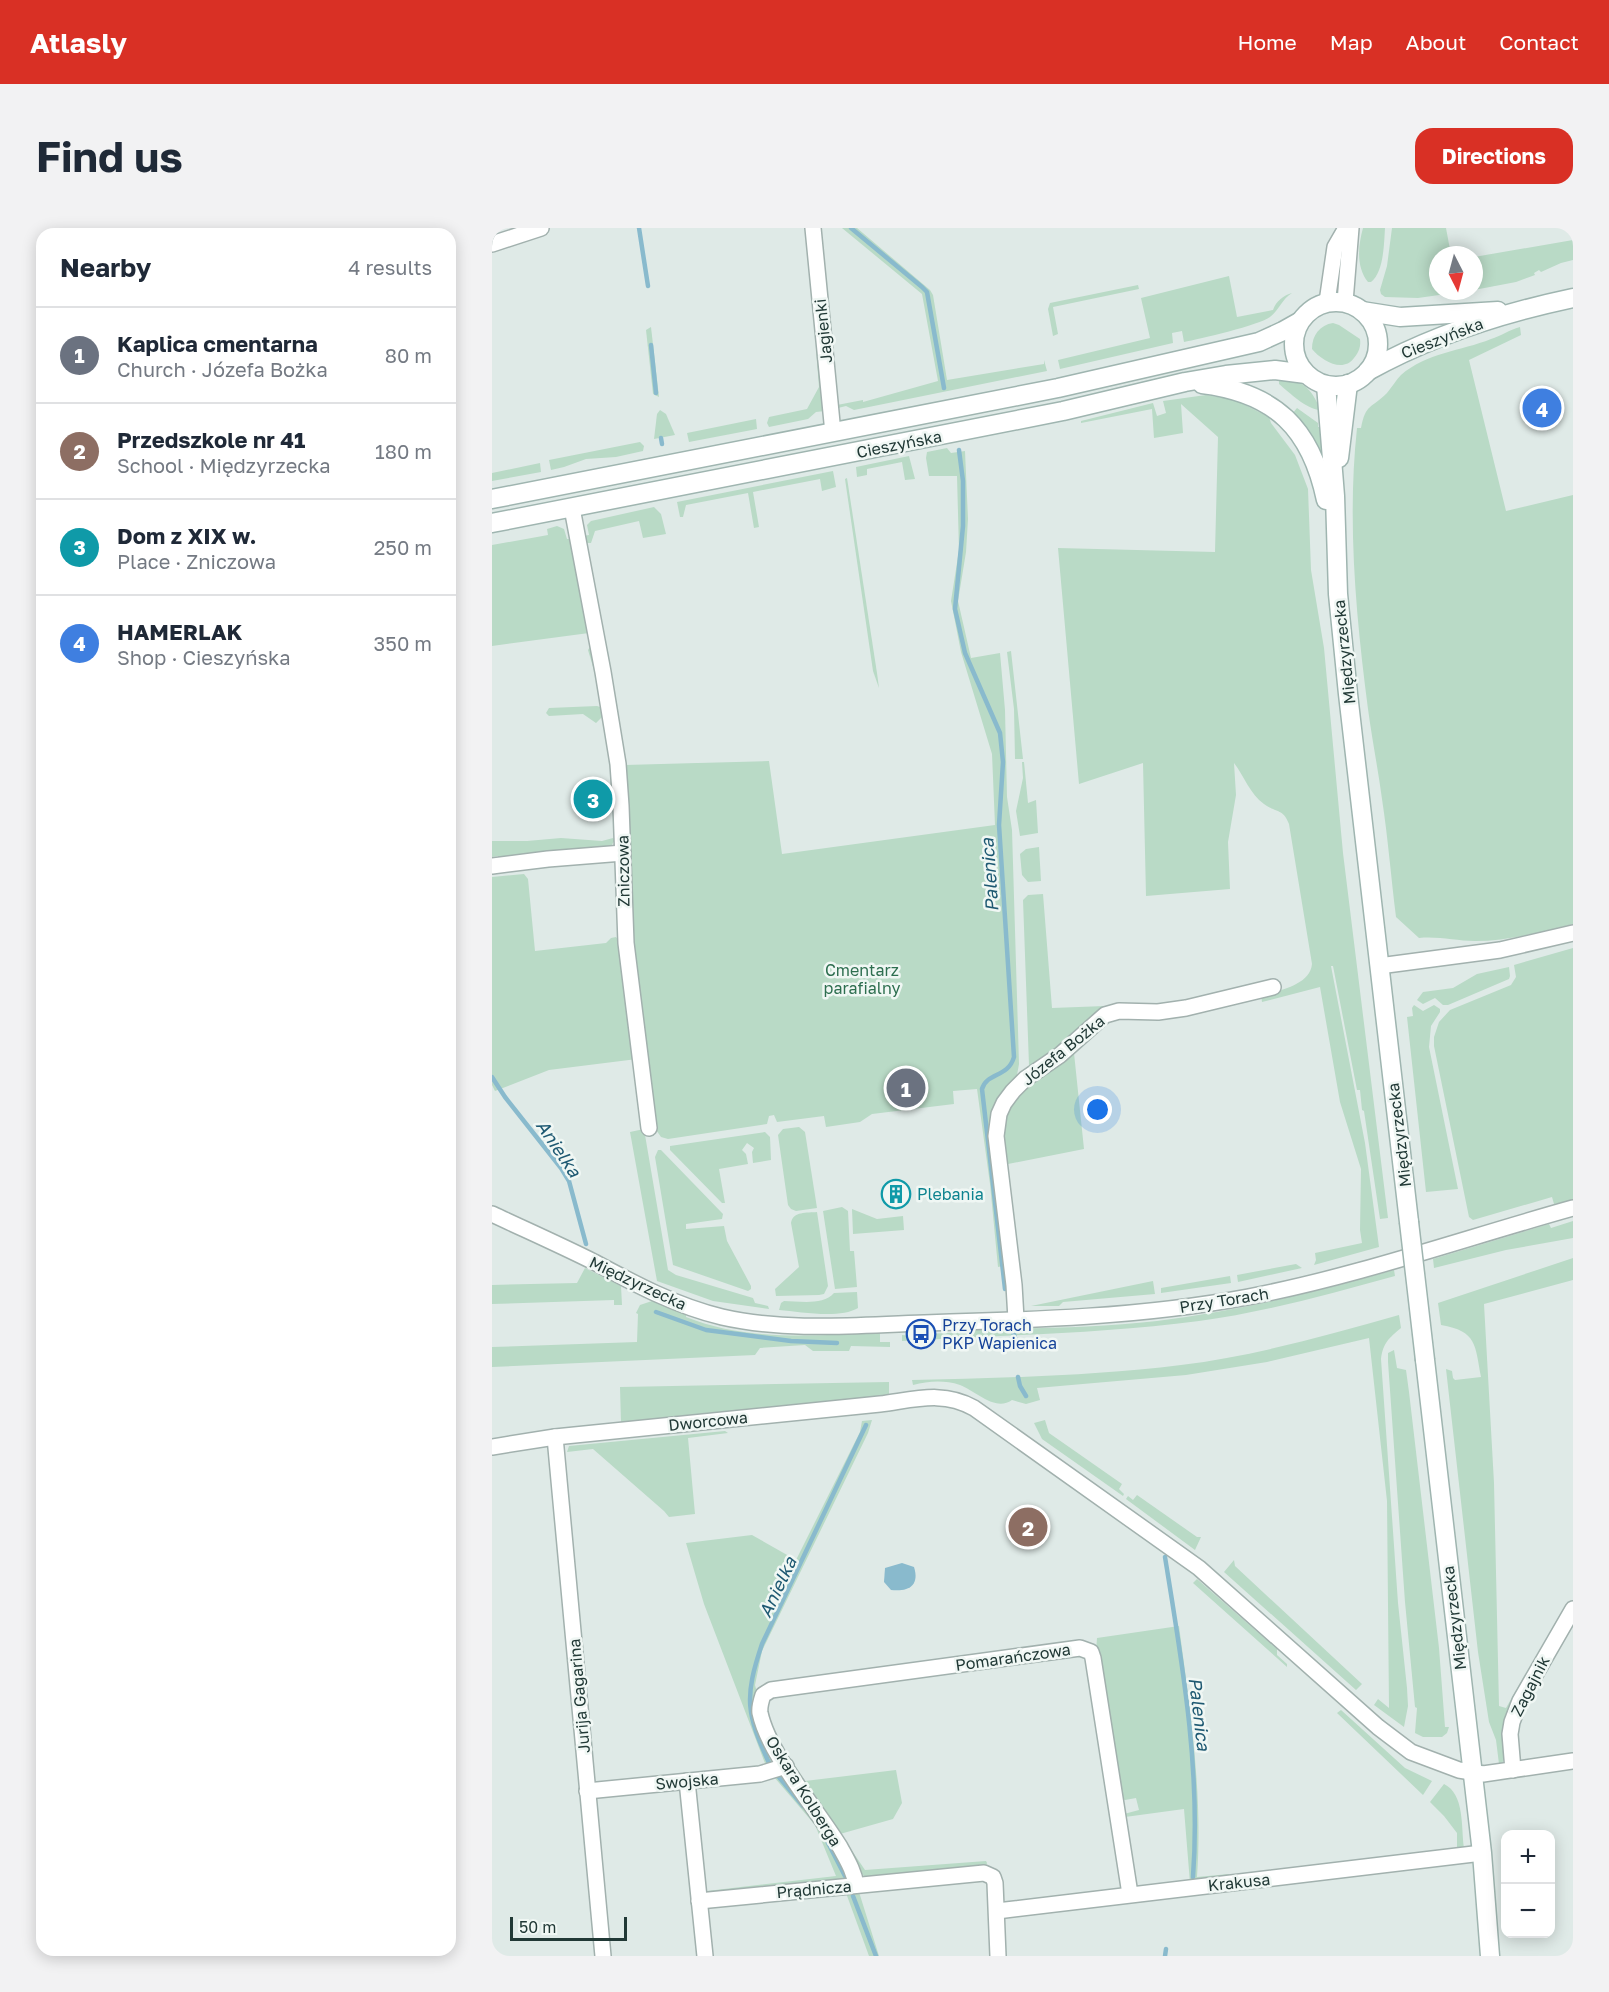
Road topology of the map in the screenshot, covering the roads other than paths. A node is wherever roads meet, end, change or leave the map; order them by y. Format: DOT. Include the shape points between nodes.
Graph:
graph roads {
  1 [pos="541,228"];
  2 [pos="813,228"];
  3 [pos="1346,228"];
  4 [pos="1351,228"];
  5 [pos="492,244"];
  6 [pos="1573,298"];
  7 [pos="1336,302"];
  8 [pos="1519,310"];
  9 [pos="1362,311"];
  10 [pos="1299,322"];
  11 [pos="1368,371"];
  12 [pos="1306,374"];
  13 [pos="1185,382"];
  14 [pos="1348,384"];
  15 [pos="1326,385"];
  16 [pos="833,433"];
  17 [pos="1335,496"];
  18 [pos="492,499"];
  19 [pos="572,508"];
  20 [pos="492,523"];
  21 [pos="1338,594"];
  22 [pos="623,853"];
  23 [pos="492,866"];
  24 [pos="1573,933"];
  25 [pos="1379,966"];
  26 [pos="1273,987"];
  27 [pos="649,1128"];
  28 [pos="1573,1208"];
  29 [pos="492,1214"];
  30 [pos="1016,1319"];
  31 [pos="865,1325"];
  32 [pos="555,1437"];
  33 [pos="492,1447"];
  34 [pos="1573,1609"];
  35 [pos="763,1695"];
  36 [pos="1573,1761"];
  37 [pos="786,1766"];
  38 [pos="1513,1770"];
  39 [pos="1473,1773"];
  40 [pos="687,1781"];
  41 [pos="587,1791"];
  42 [pos="1482,1853"];
  43 [pos="856,1885"];
  44 [pos="1130,1894"];
  45 [pos="699,1901"];
  46 [pos="997,1911"];
  47 [pos="603,1956"];
  48 [pos="705,1956"];
  49 [pos="998,1956"];
  50 [pos="1490,1956"];
  1 -- 5 [label="street"];
  2 -- 16 [label="street, Jagienki"];
  3 -- 7 [label="street" via="1335,248"];
  4 -- 7 [label="street"];
  6 -- 8 [label="main road, Cieszyńska"];
  7 -- 9 [label="main road"];
  7 -- 10 [label="main road" via="1311,309"];
  8 -- 9 [label="main road, Cieszyńska" via="1400,317"];
  8 -- 11 [label="main road, Cieszyńska" via="1414,347"];
  9 -- 11 [label="main road" via="1371,321 1377,340 1375,359"];
  10 -- 12 [label="main road" via="1296,351"];
  10 -- 16 [label="main road, Cieszyńska" via="1267,339 1229,350"];
  11 -- 14 [label="main road"];
  12 -- 13 [label="main road, Cieszyńska" via="1275,370"];
  12 -- 15 [label="main road"];
  13 -- 19 [label="main road, Cieszyńska" via="1063,411"];
  13 -- 21 [label="main road" via="1249,394 1278,411 1302,436 1321,477"];
  14 -- 15 [label="main road"];
  14 -- 17 [label="main road, Międzyrzecka"];
  15 -- 17 [label="main road, Międzyrzecka"];
  16 -- 18 [label="main road, Cieszyńska"];
  17 -- 21 [label="main road, Międzyrzecka"];
  19 -- 20 [label="main road, Cieszyńska"];
  19 -- 22 [label="street, Zniczowa" via="618,764"];
  21 -- 25 [label="main road, Międzyrzecka"];
  22 -- 23 [label="street"];
  22 -- 27 [label="street, Zniczowa" via="626,943"];
  24 -- 25 [label="street" via="1500,950"];
  25 -- 39 [label="main road, Międzyrzecka, bridge"];
  26 -- 30 [label="street, Józefa Bożka" via="1186,1008 1105,1015 1013,1091 999,1114 996,1136"];
  28 -- 30 [label="street, Przy Torach" via="1265,1294 1095,1317"];
  29 -- 31 [label="street, Międzyrzecka" via="652,1292 704,1312 744,1321 799,1326"];
  30 -- 31 [label="street, Przy Torach"];
  32 -- 33 [label="street, Dworcowa"];
  32 -- 39 [label="street, Dworcowa" via="924,1398 955,1399 974,1408 1199,1568 1402,1747"];
  32 -- 41 [label="street, Jurija Gagarina"];
  34 -- 38 [label="street, Zagajnik" via="1512,1722"];
  35 -- 37 [label="street, Oskara Kolberga" via="760,1712"];
  35 -- 44 [label="street, Pomarańczowa" via="771,1690 1087,1649 1093,1658"];
  36 -- 38 [label="street"];
  37 -- 40 [label="street, Swojska" via="760,1774"];
  37 -- 43 [label="street, Oskara Kolberga" via="829,1828 853,1871"];
  38 -- 39 [label="street"];
  39 -- 42 [label="main road, Międzyrzecka"];
  40 -- 41 [label="street, Swojska"];
  40 -- 45 [label="street"];
  41 -- 47 [label="street, Jurija Gagarina"];
  42 -- 44 [label="street, Krakusa"];
  42 -- 50 [label="main road, Międzyrzecka"];
  43 -- 45 [label="street, Prądnicza"];
  43 -- 46 [label="street, Prądnicza" via="984,1873 993,1877"];
  44 -- 46 [label="street, Krakusa"];
  45 -- 48 [label="street"];
  46 -- 49 [label="street"];
}
